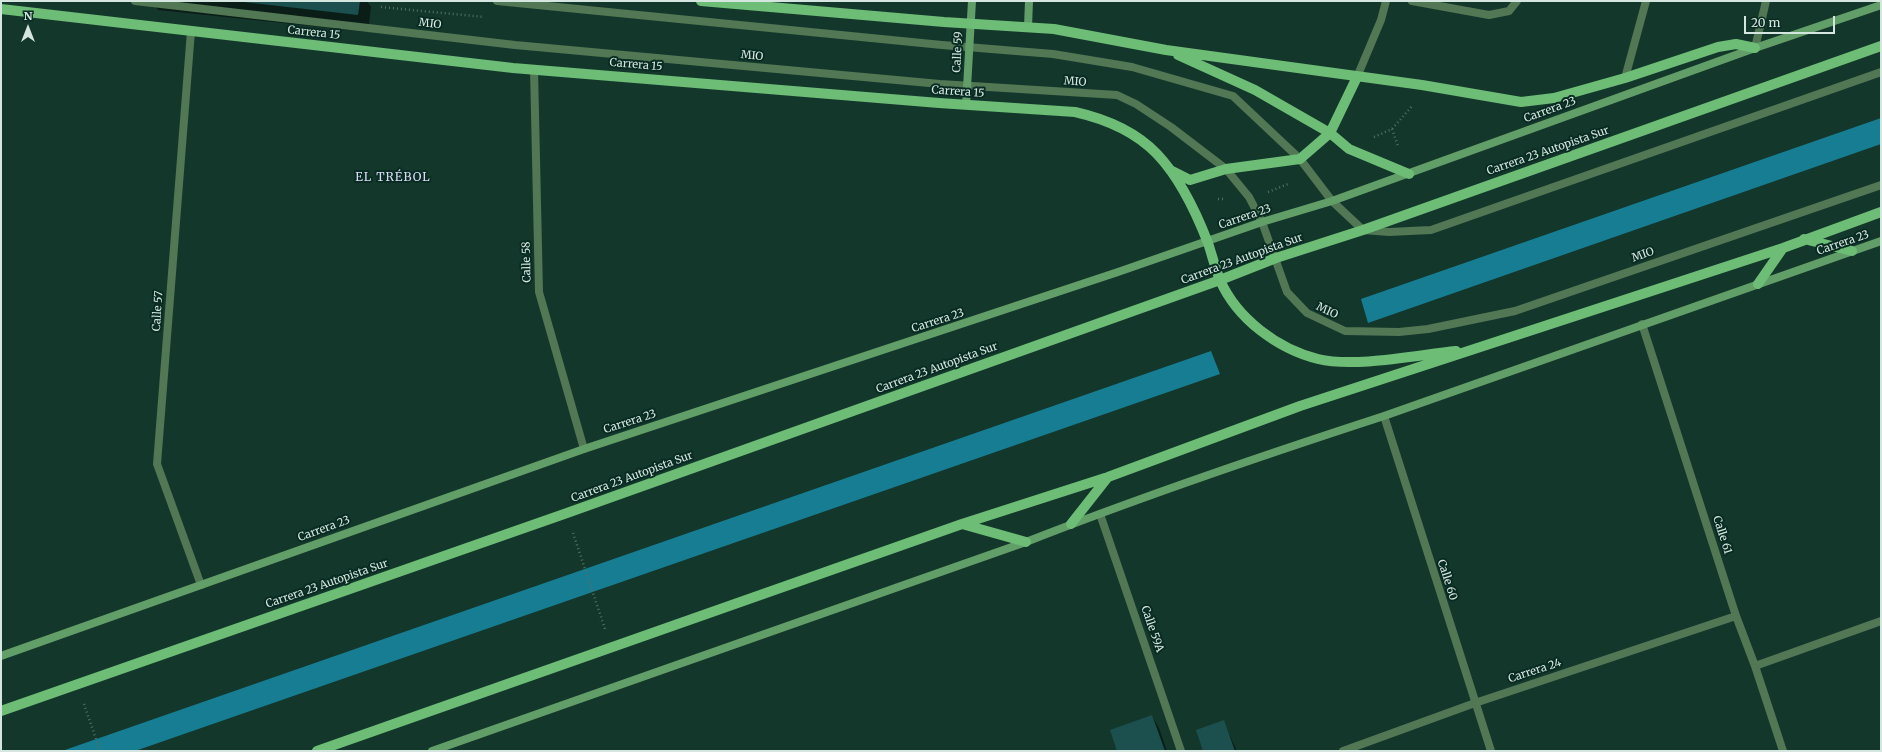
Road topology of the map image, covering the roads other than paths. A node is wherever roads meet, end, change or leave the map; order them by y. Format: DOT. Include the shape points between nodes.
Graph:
graph roads {
  1 [pos="135,1"];
  2 [pos="497,1"];
  3 [pos="701,1"];
  4 [pos="972,1"];
  5 [pos="1029,1"];
  6 [pos="1386,1"];
  7 [pos="1412,1"];
  8 [pos="1517,1"];
  9 [pos="1646,1"];
  10 [pos="1766,1"];
  11 [pos="1881,5"];
  12 [pos="1,9"];
  13 [pos="971,24"];
  14 [pos="1028,27"];
  15 [pos="191,31"];
  16 [pos="1881,46"];
  17 [pos="969,47"];
  18 [pos="1755,48"];
  19 [pos="1166,50"];
  20 [pos="534,69"];
  21 [pos="1881,72"];
  22 [pos="1357,77"];
  23 [pos="1625,78"];
  24 [pos="967,85"];
  25 [pos="966,105"];
  26 [pos="1330,133"];
  27 [pos="1300,159"];
  28 [pos="1226,169"];
  29 [pos="1170,170"];
  30 [pos="1409,174"];
  31 [pos="1881,185"];
  32 [pos="1332,201"];
  33 [pos="1881,212"];
  34 [pos="1262,222"];
  35 [pos="1364,230"];
  36 [pos="1804,239"];
  37 [pos="1881,241"];
  38 [pos="1207,242"];
  39 [pos="1782,248"];
  40 [pos="1852,251"];
  41 [pos="1276,258"];
  42 [pos="1220,280"];
  43 [pos="1758,284"];
  44 [pos="1642,324"];
  45 [pos="1476,348"];
  46 [pos="1384,416"];
  47 [pos="584,449"];
  48 [pos="1108,477"];
  49 [pos="1100,514"];
  50 [pos="962,524"];
  51 [pos="1071,524"];
  52 [pos="1026,542"];
  53 [pos="201,585"];
  54 [pos="1736,616"];
  55 [pos="1881,621"];
  56 [pos="1,656"];
  57 [pos="1755,666"];
  58 [pos="1475,703"];
  59 [pos="1,711"];
  60 [pos="345,741"];
  61 [pos="317,751"];
  62 [pos="338,751"];
  63 [pos="432,751"];
  64 [pos="1181,751"];
  65 [pos="1343,751"];
  66 [pos="1491,751"];
  67 [pos="1783,751"];
  1 -- 24 [label="street, MIO" via="515,45"];
  2 -- 17 [label="street"];
  3 -- 13 [label="main road"];
  4 -- 13 [label="street, Calle 59"];
  5 -- 14 [label="street"];
  6 -- 22 [label="street" via="1381,20"];
  7 -- 8 [label="street" via="1489,15 1509,11"];
  9 -- 23 [label="street"];
  10 -- 18 [label="street"];
  11 -- 18 [label="street, Carrera 23"];
  12 -- 15 [label="main road, Carrera 15"];
  13 -- 14 [label="main road"];
  13 -- 17 [label="street, Calle 59"];
  14 -- 19 [label="main road" via="1054,29"];
  15 -- 20 [label="main road, Carrera 15"];
  15 -- 53 [label="street, Calle 57" via="157,464"];
  16 -- 35 [label="main road, Carrera 23 Autopista Sur"];
  17 -- 24 [label="street, Calle 59"];
  17 -- 27 [label="street" via="1053,54 1132,67 1233,96"];
  18 -- 23 [label="main road" via="1736,44 1718,47"];
  18 -- 30 [label="street, Carrera 23"];
  19 -- 22 [label="main road"];
  19 -- 26 [label="main road" via="1255,90"];
  20 -- 25 [label="main road, Carrera 15"];
  20 -- 47 [label="street, Calle 58" via="539,292"];
  21 -- 35 [label="street" via="1431,230"];
  22 -- 23 [label="main road" via="1521,102 1554,98"];
  22 -- 26 [label="main road"];
  24 -- 25 [label="street, Calle 59"];
  24 -- 28 [label="street, MIO" via="1117,95 1172,127"];
  25 -- 29 [label="main road, Carrera 15" via="1075,112 1097,117 1123,128 1144,142"];
  26 -- 27 [label="main road"];
  26 -- 30 [label="main road" via="1349,149"];
  27 -- 28 [label="main road"];
  27 -- 32 [label="street"];
  28 -- 29 [label="main road" via="1190,180"];
  28 -- 34 [label="street, MIO" via="1249,197"];
  29 -- 38 [label="main road, Carrera 15" via="1188,200"];
  30 -- 32 [label="street, Carrera 23"];
  31 -- 41 [label="street, MIO" via="1516,311 1428,329 1399,332 1345,331 1307,313 1287,292"];
  32 -- 34 [label="street, Carrera 23"];
  32 -- 35 [label="street"];
  33 -- 36 [label="main road"];
  34 -- 38 [label="street, Carrera 23"];
  34 -- 41 [label="street, MIO"];
  35 -- 41 [label="main road, Carrera 23 Autopista Sur"];
  36 -- 39 [label="main road"];
  36 -- 40 [label="main road"];
  37 -- 40 [label="street, Carrera 23"];
  38 -- 42 [label="main road, Carrera 15"];
  38 -- 47 [label="street, Carrera 23"];
  39 -- 43 [label="main road"];
  39 -- 45 [label="main road"];
  40 -- 43 [label="street, Carrera 23"];
  41 -- 42 [label="main road, Carrera 23 Autopista Sur"];
  42 -- 45 [label="main road, Carrera 15" via="1241,312 1267,336 1319,359 1353,362"];
  42 -- 59 [label="main road, Carrera 23 Autopista Sur"];
  43 -- 44 [label="street, Carrera 23"];
  44 -- 46 [label="street, Carrera 23"];
  44 -- 54 [label="street, Calle 61"];
  45 -- 48 [label="main road" via="1300,406"];
  46 -- 49 [label="street, Carrera 23"];
  46 -- 58 [label="street, Calle 60"];
  47 -- 53 [label="street, Carrera 23"];
  48 -- 50 [label="main road"];
  48 -- 51 [label="main road"];
  49 -- 51 [label="street, Carrera 23"];
  49 -- 64 [label="street, Calle 59A"];
  50 -- 52 [label="main road"];
  50 -- 60 [label="main road"];
  51 -- 52 [label="street, Carrera 23"];
  52 -- 63 [label="street, Carrera 23"];
  53 -- 56 [label="street, Carrera 23"];
  54 -- 57 [label="street, Calle 61"];
  54 -- 58 [label="street, Carrera 24"];
  55 -- 57 [label="street"];
  57 -- 67 [label="street, Calle 61"];
  58 -- 65 [label="street, Carrera 24"];
  58 -- 66 [label="street, Calle 60"];
  60 -- 61 [label="main road"];
  60 -- 62 [label="main road"];
}
